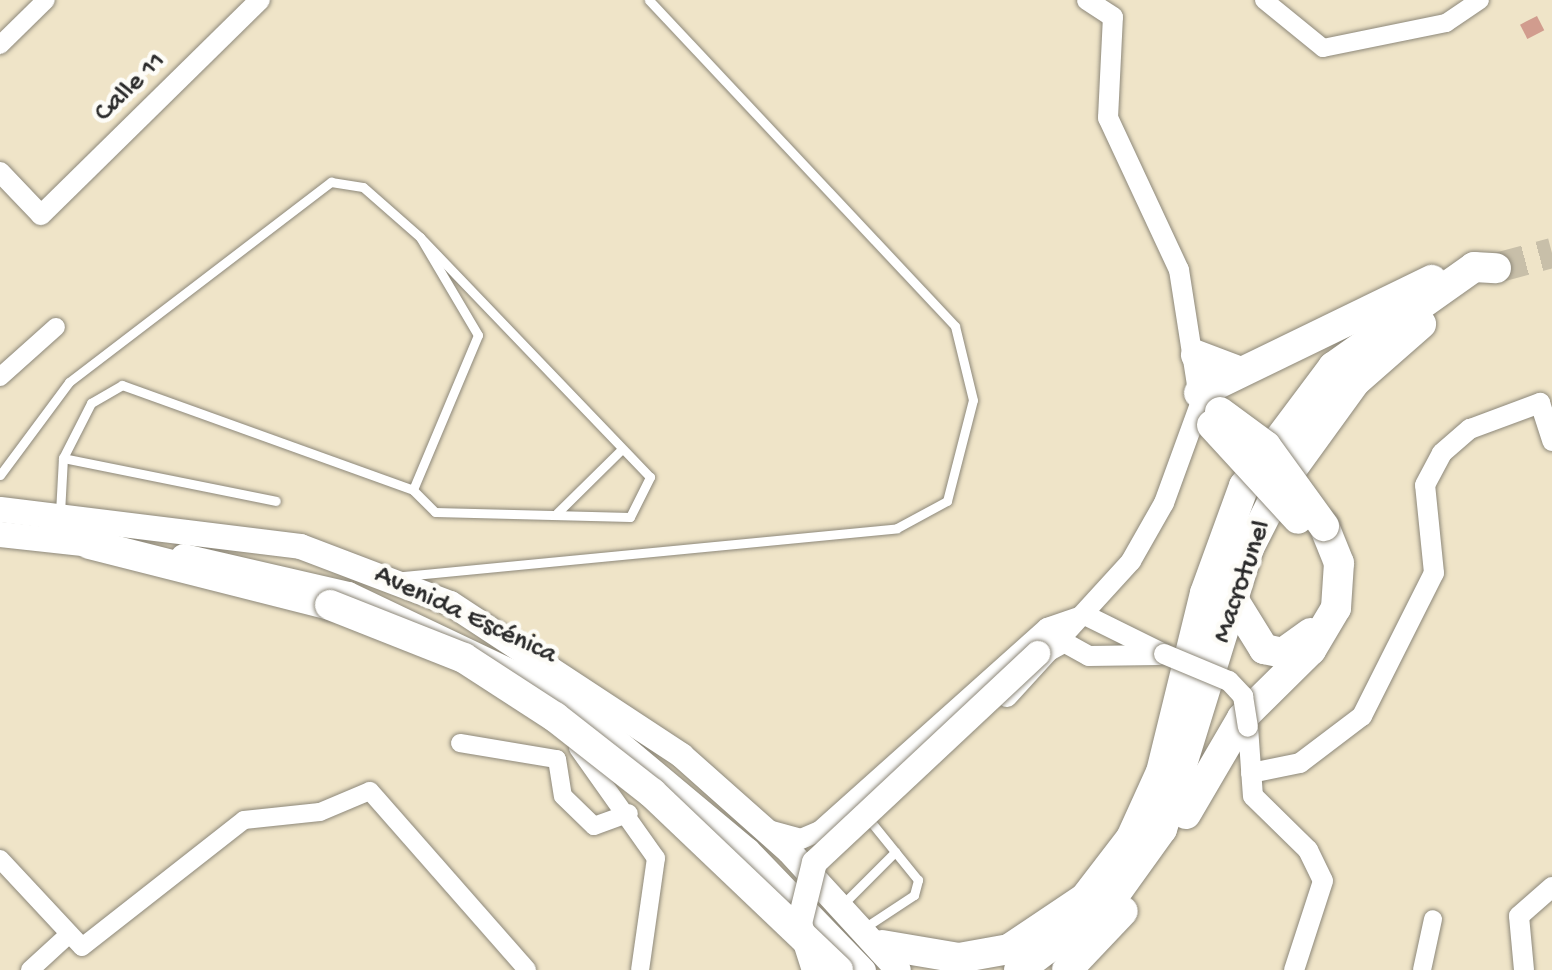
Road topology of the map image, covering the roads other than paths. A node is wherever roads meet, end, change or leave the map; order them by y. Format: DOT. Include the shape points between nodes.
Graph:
graph roads {
  1 [pos="46,0"];
  2 [pos="260,0"];
  3 [pos="648,0"];
  4 [pos="1086,0"];
  5 [pos="1264,0"];
  6 [pos="1480,0"];
  7 [pos="1113,9"];
  8 [pos="0,44"];
  9 [pos="0,172"];
  10 [pos="420,237"];
  11 [pos="1486,268"];
  12 [pos="56,327"];
  13 [pos="1196,355"];
  14 [pos="1241,372"];
  15 [pos="0,378"];
  16 [pos="1546,399"];
  17 [pos="1206,410"];
  18 [pos="1552,441"];
  19 [pos="622,449"];
  20 [pos="63,458"];
  21 [pos="0,475"];
  22 [pos="413,490"];
  23 [pos="276,501"];
  24 [pos="0,509"];
  25 [pos="60,512"];
  26 [pos="557,513"];
  27 [pos="1319,532"];
  28 [pos="0,534"];
  29 [pos="88,544"];
  30 [pos="390,578"];
  31 [pos="1234,599"];
  32 [pos="1057,637"];
  33 [pos="1164,654"];
  34 [pos="503,662"];
  35 [pos="460,744"];
  36 [pos="1251,773"];
  37 [pos="1192,784"];
  38 [pos="859,809"];
  39 [pos="629,814"];
  40 [pos="764,829"];
  41 [pos="1163,842"];
  42 [pos="895,852"];
  43 [pos="0,859"];
  44 [pos="1552,888"];
  45 [pos="833,898"];
  46 [pos="1433,919"];
  47 [pos="66,937"];
  48 [pos="882,948"];
  49 [pos="30,970"];
  50 [pos="527,970"];
  51 [pos="640,970"];
  52 [pos="814,970"];
  53 [pos="838,970"];
  54 [pos="863,970"];
  55 [pos="1020,970"];
  56 [pos="1066,970"];
  57 [pos="1294,970"];
  58 [pos="1422,970"];
  59 [pos="1524,970"];
  1 -- 8 [label="street"];
  2 -- 9 [label="street, Calle 11" via="41,215"];
  3 -- 30 [label="lane" via="955,326 973,400 947,500 897,528"];
  4 -- 7 [label="street"];
  5 -- 6 [label="street" via="1324,48 1446,22"];
  7 -- 13 [label="street" via="1108,118 1179,270"];
  10 -- 19 [label="lane"];
  10 -- 21 [label="lane" via="363,187 331,182 69,382"];
  10 -- 22 [label="lane" via="478,336"];
  11 -- 14 [label="highway" via="1418,284"];
  11 -- 31 [label="highway, Macrotunel" via="1355,382 1282,483"];
  11 -- 48 [label="highway" via="1333,367 1244,486 1205,593 1160,772 1130,838 1085,898 1009,949 959,958"];
  12 -- 15 [label="street"];
  13 -- 14 [label="highway"];
  13 -- 17 [label="street"];
  14 -- 17 [label="highway"];
  16 -- 18 [label="street"];
  16 -- 36 [label="street" via="1470,429 1442,453 1425,485 1434,573 1362,716 1300,763"];
  17 -- 27 [label="highway, bridge" via="1266,446"];
  17 -- 32 [label="street" via="1131,561"];
  19 -- 26 [label="lane"];
  19 -- 26 [label="lane" via="650,477 630,517"];
  20 -- 22 [label="lane" via="91,402 122,385"];
  20 -- 23 [label="lane"];
  20 -- 25 [label="lane"];
  22 -- 26 [label="lane" via="435,512"];
  24 -- 25 [label="main road"];
  25 -- 30 [label="main road" via="300,546"];
  27 -- 31 [label="highway" via="1328,579 1325,616 1304,641 1283,653 1264,649"];
  27 -- 37 [label="highway" via="1339,564 1336,608 1311,650 1242,718"];
  28 -- 29 [label="main road, Avenida Escénica"];
  29 -- 34 [label="main road, Avenida Escénica" via="244,564 331,589"];
  29 -- 53 [label="highway, bridge" via="330,605 464,658 555,716 652,794"];
  30 -- 40 [label="main road" via="524,646 681,755"];
  31 -- 37 [label="highway, Macrotunel"];
  32 -- 33 [label="street" via="1090,656"];
  32 -- 33 [label="street" via="1100,620"];
  32 -- 38 [label="street" via="1049,661"];
  32 -- 52 [label="main road, bridge" via="814,862 799,923"];
  33 -- 36 [label="street, bridge" via="1228,681 1242,696"];
  34 -- 39 [label="street"];
  34 -- 54 [label="main road, Avenida Escénica" via="629,748"];
  35 -- 39 [label="street" via="557,759 563,796 594,826"];
  36 -- 57 [label="street" via="1265,817 1308,850 1323,881"];
  37 -- 41 [label="highway, Macrotunel"];
  38 -- 40 [label="street" via="801,839"];
  38 -- 42 [label="lane"];
  38 -- 45 [label="street" via="830,856"];
  39 -- 51 [label="street" via="656,858"];
  40 -- 45 [label="main road"];
  41 -- 55 [label="highway, Macrotunel" via="1111,900"];
  41 -- 56 [label="highway"];
  42 -- 45 [label="lane"];
  42 -- 48 [label="lane" via="918,888"];
  43 -- 47 [label="street"];
  44 -- 59 [label="street" via="1519,916"];
  45 -- 48 [label="main road"];
  46 -- 58 [label="street"];
  47 -- 49 [label="street"];
  47 -- 50 [label="street" via="89,943 244,820 320,812 370,791"];
}
